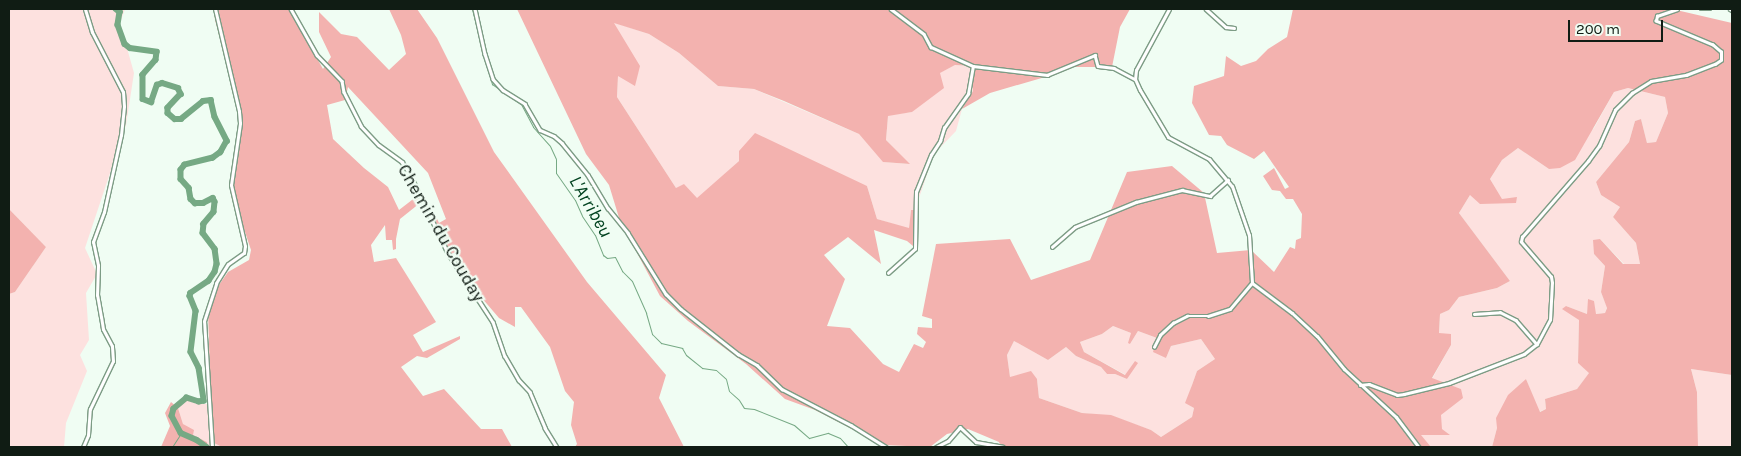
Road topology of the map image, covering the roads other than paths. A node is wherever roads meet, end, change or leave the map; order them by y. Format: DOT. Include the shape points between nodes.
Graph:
graph roads {
  1 [pos="85,9"];
  2 [pos="215,9"];
  3 [pos="291,9"];
  4 [pos="474,9"];
  5 [pos="891,9"];
  6 [pos="1169,9"];
  7 [pos="1206,9"];
  8 [pos="1677,9"];
  9 [pos="1702,9"];
  10 [pos="1710,9"];
  11 [pos="1234,28"];
  12 [pos="973,66"];
  13 [pos="1135,79"];
  14 [pos="1228,180"];
  15 [pos="1052,247"];
  16 [pos="888,273"];
  17 [pos="1252,283"];
  18 [pos="1474,314"];
  19 [pos="1538,344"];
  20 [pos="1154,347"];
  21 [pos="1360,385"];
  22 [pos="83,447"];
  23 [pos="212,447"];
  24 [pos="556,447"];
  25 [pos="886,447"];
  26 [pos="936,447"];
  27 [pos="1003,447"];
  28 [pos="1419,447"];
  1 -- 22 [label="street" via="92,32 123,92 124,106 122,135 104,212 93,242 98,265 100,317 112,346 113,361 90,409 88,435"];
  2 -- 23 [label="street" via="239,111 231,185 245,246 244,254 228,264 216,283 204,321"];
  3 -- 24 [label="street, Chemin du Couday" via="317,55 342,81 361,126 409,172 448,253 493,322 505,356 530,392"];
  4 -- 25 [label="street" via="493,79 503,90 525,104 540,130 562,143 588,175 666,294 738,354 757,365 782,389"];
  5 -- 12 [label="street" via="924,34 931,47"];
  6 -- 13 [label="street" via="1136,70"];
  7 -- 11 [label="street" via="1226,27"];
  8 -- 19 [label="street" via="1657,16 1656,21 1713,45 1721,52 1721,60 1686,75 1651,81 1632,92 1615,110 1588,161 1522,237 1521,242 1552,282 1550,320"];
  9 -- 10 [label="street"];
  12 -- 13 [label="street" via="1047,75 1095,55 1098,66 1114,68"];
  12 -- 16 [label="street" via="968,94 944,128 916,192 915,249"];
  13 -- 14 [label="street" via="1168,137 1209,159"];
  14 -- 15 [label="street" via="1210,196 1182,190 1136,202 1075,227"];
  14 -- 17 [label="street" via="1236,193 1248,235"];
  17 -- 20 [label="street" via="1230,309 1208,316 1187,316 1160,335"];
  17 -- 21 [label="street" via="1317,336"];
  18 -- 19 [label="street" via="1500,312 1516,320"];
  19 -- 21 [label="street" via="1524,354 1458,380 1404,394 1397,395 1369,384"];
  21 -- 28 [label="street" via="1396,417"];
  26 -- 27 [label="street" via="948,441 960,427 976,442"];
}
